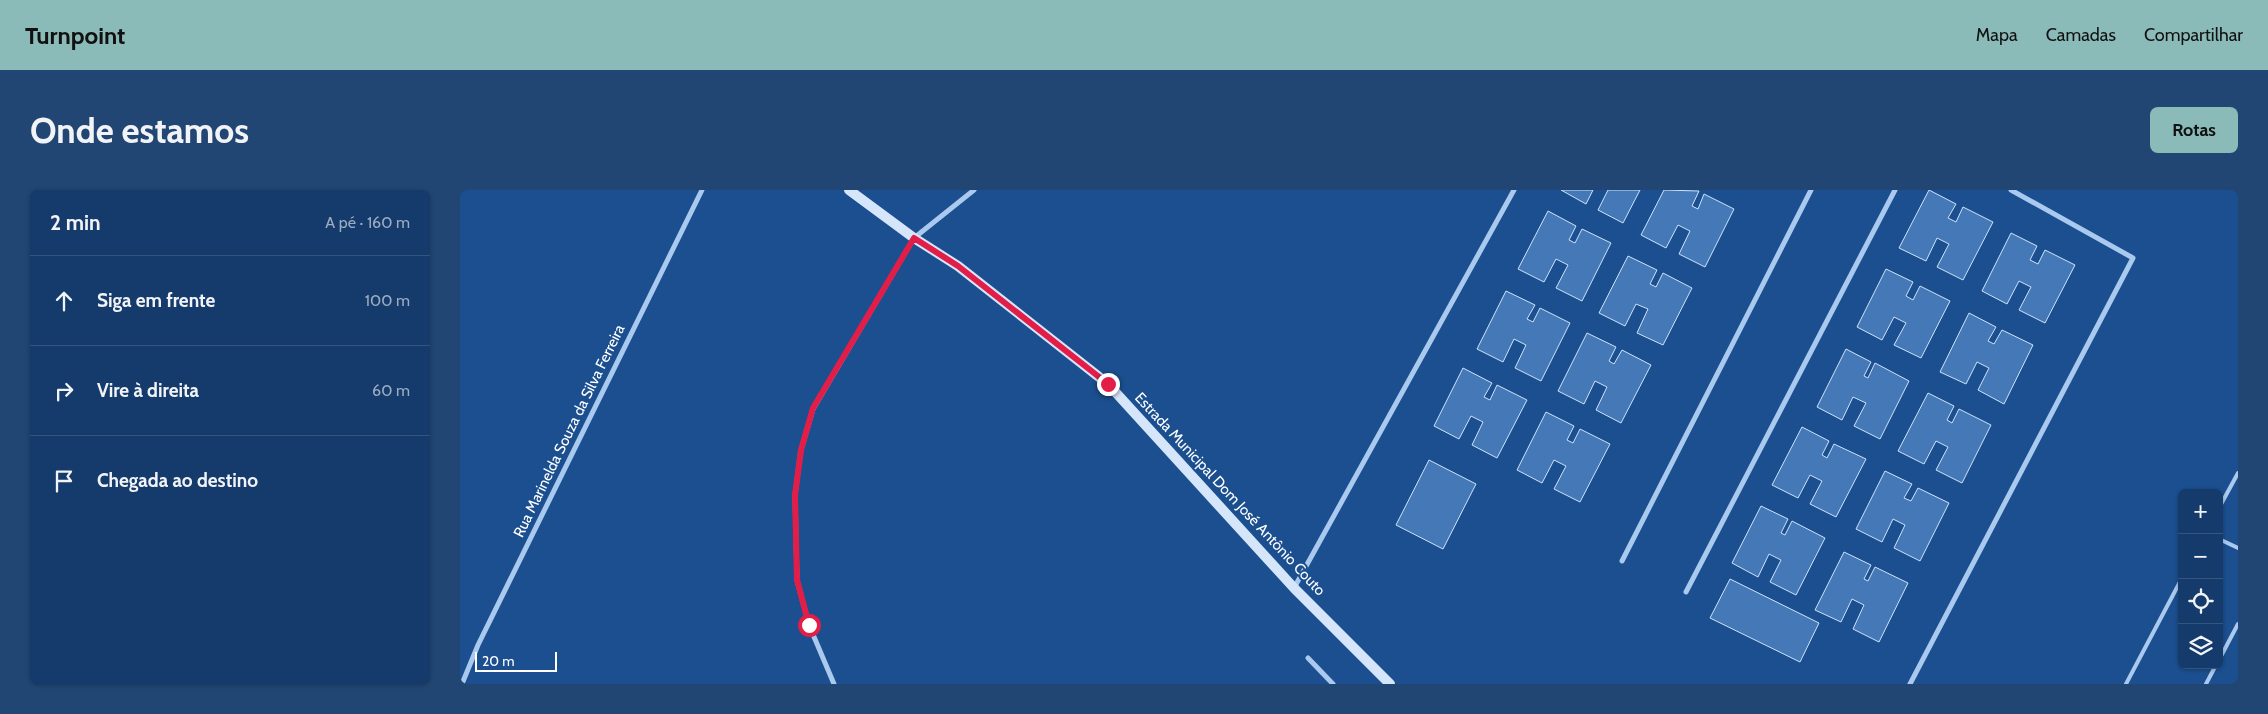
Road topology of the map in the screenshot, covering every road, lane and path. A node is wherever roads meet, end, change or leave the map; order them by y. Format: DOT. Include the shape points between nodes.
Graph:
graph roads {
  1 [pos="702,190"];
  2 [pos="849,190"];
  3 [pos="974,190"];
  4 [pos="1514,190"];
  5 [pos="1811,190"];
  6 [pos="1895,190"];
  7 [pos="2011,190"];
  8 [pos="914,238"];
  9 [pos="2238,473"];
  10 [pos="2223,501"];
  11 [pos="2223,540"];
  12 [pos="2238,548"];
  13 [pos="1622,561"];
  14 [pos="2181,579"];
  15 [pos="1294,588"];
  16 [pos="1686,592"];
  17 [pos="2238,624"];
  18 [pos="2223,652"];
  19 [pos="1308,658"];
  20 [pos="2214,669"];
  21 [pos="462,684"];
  22 [pos="834,684"];
  23 [pos="1333,684"];
  24 [pos="1390,684"];
  25 [pos="1910,684"];
  26 [pos="2126,684"];
  27 [pos="2206,684"];
  1 -- 21 [label="street, Rua Marinelda Souza da Silva Ferreira" via="478,645"];
  2 -- 8 [label="main road, Estrada Municipal Dom José Antônio Couto"];
  3 -- 8 [label="street"];
  4 -- 15 [label="street"];
  5 -- 13 [label="street"];
  6 -- 16 [label="street"];
  7 -- 25 [label="street" via="2133,258"];
  8 -- 15 [label="main road, Estrada Municipal Dom José Antônio Couto" via="958,266 1108,384"];
  8 -- 22 [label="street" via="813,408 801,450 795,495 797,580 809,625"];
  9 -- 10 [label="lane"];
  11 -- 12 [label="lane"];
  14 -- 26 [label="lane"];
  15 -- 24 [label="main road, Estrada Municipal Dom José Antônio Couto"];
  17 -- 18 [label="lane"];
  19 -- 23 [label="street"];
  20 -- 27 [label="lane"];
}
